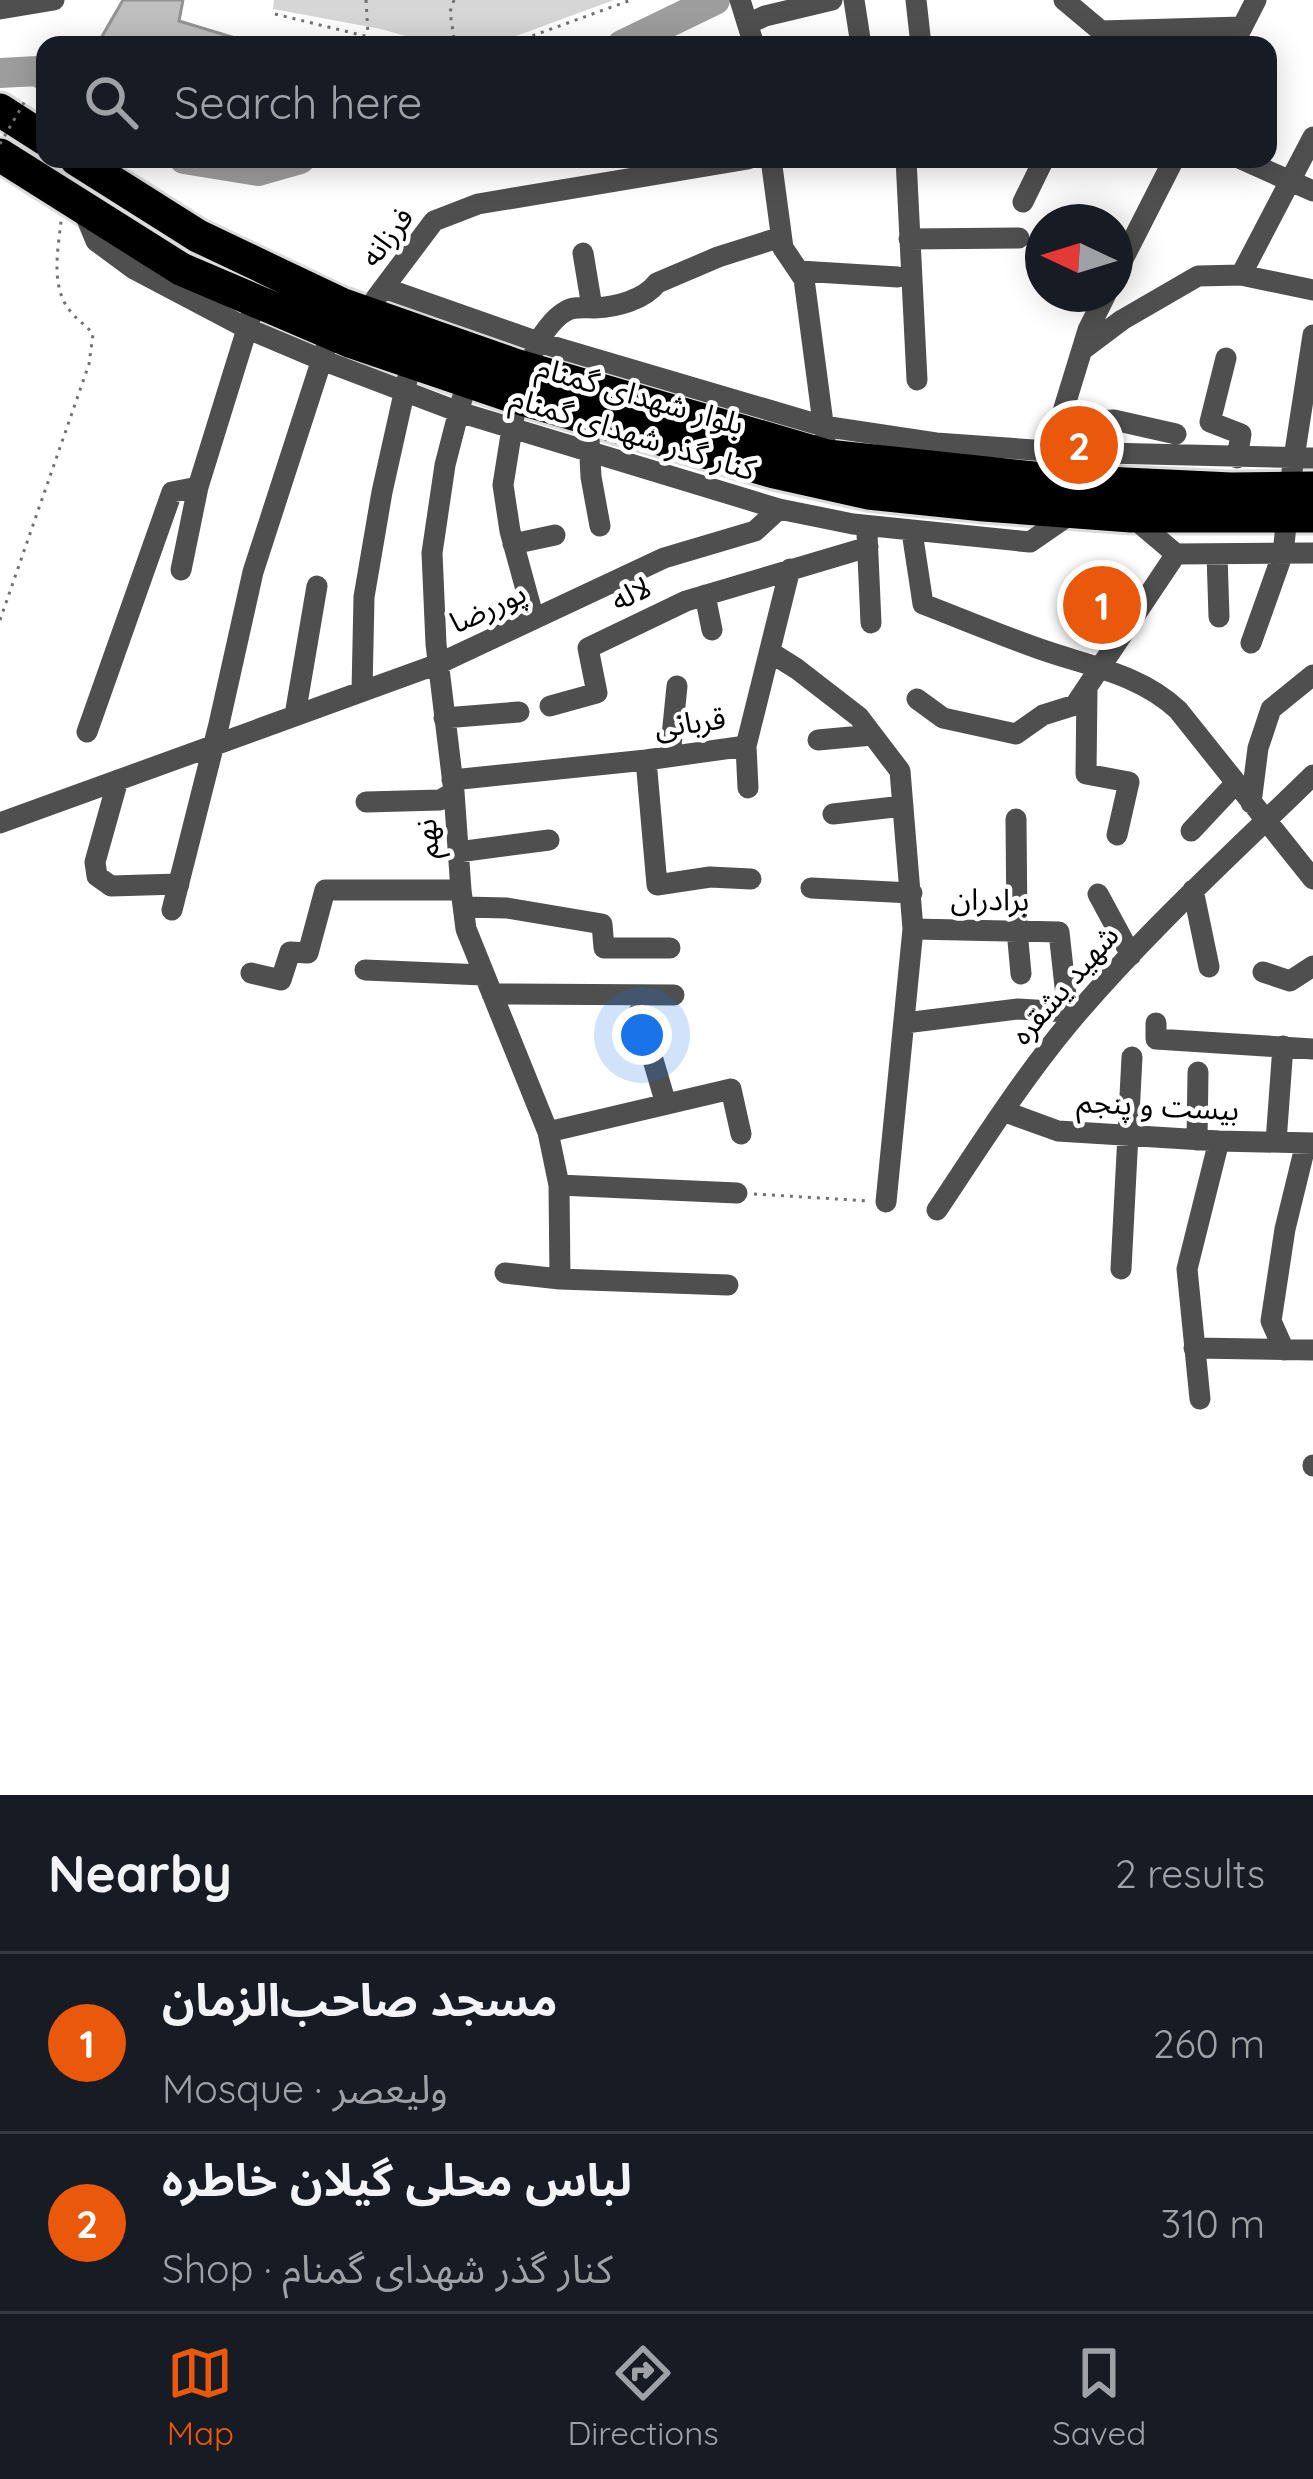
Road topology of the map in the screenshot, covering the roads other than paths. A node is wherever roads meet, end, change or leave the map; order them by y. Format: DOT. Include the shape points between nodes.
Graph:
graph roads {
  1 [pos="54,0"];
  2 [pos="740,0"];
  3 [pos="832,0"];
  4 [pos="854,0"];
  5 [pos="916,0"];
  6 [pos="1064,0"];
  7 [pos="1256,0"];
  8 [pos="0,9"];
  9 [pos="751,34"];
  10 [pos="860,36"];
  11 [pos="920,36"];
  12 [pos="1238,36"];
  13 [pos="12,105"];
  14 [pos="36,130"];
  15 [pos="1313,137"];
  16 [pos="0,155"];
  17 [pos="90,168"];
  18 [pos="694,168"];
  19 [pos="772,168"];
  20 [pos="906,168"];
  21 [pos="1039,168"];
  22 [pos="1169,168"];
  23 [pos="1261,168"];
  24 [pos="1291,181"];
  25 [pos="1313,191"];
  26 [pos="1023,202"];
  27 [pos="781,237"];
  28 [pos="1019,238"];
  29 [pos="909,239"];
  30 [pos="1133,240"];
  31 [pos="583,253"];
  32 [pos="799,271"];
  33 [pos="1241,275"];
  34 [pos="898,277"];
  35 [pos="1313,290"];
  36 [pos="592,307"];
  37 [pos="1098,312"];
  38 [pos="252,315"];
  39 [pos="348,320"];
  40 [pos="1313,335"];
  41 [pos="1082,350"];
  42 [pos="1226,358"];
  43 [pos="408,376"];
  44 [pos="917,380"];
  45 [pos="524,385"];
  46 [pos="463,397"];
  47 [pos="1063,422"];
  48 [pos="1176,434"];
  49 [pos="589,435"];
  50 [pos="825,441"];
  51 [pos="1237,458"];
  52 [pos="1066,482"];
  53 [pos="198,488"];
  54 [pos="1302,488"];
  55 [pos="778,509"];
  56 [pos="1131,515"];
  57 [pos="868,522"];
  58 [pos="601,526"];
  59 [pos="912,532"];
  60 [pos="556,536"];
  61 [pos="513,544"];
  62 [pos="1283,553"];
  63 [pos="1313,553"];
  64 [pos="1176,554"];
  65 [pos="1217,554"];
  66 [pos="790,569"];
  67 [pos="181,570"];
  68 [pos="317,586"];
  69 [pos="704,595"];
  70 [pos="1219,617"];
  71 [pos="534,619"];
  72 [pos="872,623"];
  73 [pos="712,630"];
  74 [pos="1251,643"];
  75 [pos="770,652"];
  76 [pos="438,664"];
  77 [pos="1313,675"];
  78 [pos="1094,678"];
  79 [pos="676,686"];
  80 [pos="362,691"];
  81 [pos="917,699"];
  82 [pos="550,706"];
  83 [pos="520,712"];
  84 [pos="296,715"];
  85 [pos="444,718"];
  86 [pos="87,732"];
  87 [pos="872,735"];
  88 [pos="818,740"];
  89 [pos="213,744"];
  90 [pos="746,746"];
  91 [pos="670,756"];
  92 [pos="646,760"];
  93 [pos="1313,775"];
  94 [pos="118,780"];
  95 [pos="1236,783"];
  96 [pos="453,786"];
  97 [pos="748,788"];
  98 [pos="366,802"];
  99 [pos="903,806"];
  100 [pos="1258,812"];
  101 [pos="833,814"];
  102 [pos="1016,819"];
  103 [pos="0,823"];
  104 [pos="1191,831"];
  105 [pos="1117,835"];
  106 [pos="549,840"];
  107 [pos="458,852"];
  108 [pos="752,879"];
  109 [pos="1313,879"];
  110 [pos="179,884"];
  111 [pos="811,888"];
  112 [pos="1193,890"];
  113 [pos="912,892"];
  114 [pos="1098,894"];
  115 [pos="462,898"];
  116 [pos="172,910"];
  117 [pos="913,929"];
  118 [pos="1017,930"];
  119 [pos="670,948"];
  120 [pos="1131,955"];
  121 [pos="1313,966"];
  122 [pos="1209,967"];
  123 [pos="365,970"];
  124 [pos="1263,972"];
  125 [pos="251,973"];
  126 [pos="1021,974"];
  127 [pos="487,985"];
  128 [pos="674,995"];
  129 [pos="639,1012"];
  130 [pos="1069,1018"];
  131 [pos="905,1023"];
  132 [pos="1156,1023"];
  133 [pos="1283,1046"];
  134 [pos="1313,1049"];
  135 [pos="1132,1057"];
  136 [pos="1198,1072"];
  137 [pos="666,1104"];
  138 [pos="1003,1111"];
  139 [pos="548,1132"];
  140 [pos="741,1134"];
  141 [pos="1128,1136"];
  142 [pos="1208,1141"];
  143 [pos="1276,1142"];
  144 [pos="1310,1143"];
  145 [pos="560,1185"];
  146 [pos="737,1193"];
  147 [pos="886,1202"];
  148 [pos="937,1210"];
  149 [pos="1121,1269"];
  150 [pos="505,1273"];
  151 [pos="560,1279"];
  152 [pos="728,1285"];
  153 [pos="1194,1348"];
  154 [pos="1283,1350"];
  155 [pos="1313,1350"];
  156 [pos="1200,1399"];
  1 -- 8 [label="street"];
  2 -- 9 [label="street"];
  3 -- 9 [label="street" via="765,16"];
  4 -- 10 [label="street"];
  5 -- 11 [label="street"];
  6 -- 12 [label="street" via="1101,31"];
  7 -- 12 [label="street"];
  13 -- 14 [label="highway"];
  15 -- 24 [label="street"];
  16 -- 38 [label="highway, بلوار شهدای گمنام"];
  17 -- 39 [label="highway, بلوار شهدای گمنام"];
  18 -- 39 [label="street, فرزانه" via="478,204 434,220"];
  19 -- 27 [label="street"];
  20 -- 29 [label="street"];
  21 -- 26 [label="street"];
  22 -- 30 [label="street"];
  23 -- 24 [label="street"];
  24 -- 25 [label="street"];
  24 -- 33 [label="street"];
  27 -- 32 [label="street"];
  27 -- 36 [label="street" via="718,257 627,302"];
  28 -- 29 [label="street"];
  29 -- 44 [label="street"];
  31 -- 36 [label="street"];
  32 -- 34 [label="street"];
  32 -- 50 [label="street"];
  33 -- 35 [label="street"];
  33 -- 41 [label="street" via="1198,276"];
  36 -- 45 [label="street" via="565,311"];
  37 -- 41 [label="street"];
  38 -- 39 [label="highway, بلوار شهدای گمنام"];
  38 -- 53 [label="street"];
  39 -- 43 [label="highway, بلوار شهدای گمنام"];
  39 -- 45 [label="highway, بلوار شهدای گمنام"];
  39 -- 89 [label="street" via="253,572"];
  40 -- 54 [label="street"];
  41 -- 47 [label="street"];
  42 -- 51 [label="street" via="1210,422 1241,434"];
  43 -- 46 [label="highway, بلوار شهدای گمنام"];
  43 -- 80 [label="street" via="364,597"];
  45 -- 46 [label="highway, بلوار شهدای گمنام"];
  45 -- 49 [label="highway, بلوار شهدای گمنام"];
  45 -- 50 [label="highway, بلوار شهدای گمنام" via="679,399"];
  45 -- 61 [label="street" via="503,484"];
  46 -- 76 [label="street, نهم" via="431,553"];
  47 -- 48 [label="street" via="1114,420"];
  47 -- 52 [label="street"];
  49 -- 55 [label="street, کنار گذر شهدای گمنام"];
  49 -- 57 [label="highway, بلوار شهدای گمنام" via="818,484"];
  49 -- 58 [label="street"];
  50 -- 52 [label="highway, بلوار شهدای گمنام"];
  51 -- 52 [label="street"];
  51 -- 54 [label="street"];
  52 -- 54 [label="highway, بلوار شهدای گمنام"];
  52 -- 56 [label="highway, بلوار شهدای گمنام"];
  52 -- 57 [label="highway, بلوار شهدای گمنام"];
  52 -- 59 [label="street, کنار گذر شهدای گمنام" via="1030,542"];
  53 -- 67 [label="street"];
  53 -- 86 [label="street" via="172,492"];
  54 -- 56 [label="highway, بلوار شهدای گمنام"];
  54 -- 62 [label="street"];
  55 -- 57 [label="street, کنار گذر شهدای گمنام"];
  55 -- 71 [label="street, پوررضا" via="755,531 664,558"];
  56 -- 64 [label="street"];
  57 -- 59 [label="street, کنار گذر شهدای گمنام"];
  57 -- 66 [label="street"];
  57 -- 72 [label="street"];
  59 -- 78 [label="street" via="923,604"];
  60 -- 61 [label="street"];
  61 -- 71 [label="street"];
  62 -- 63 [label="street"];
  62 -- 65 [label="street"];
  62 -- 74 [label="street"];
  64 -- 65 [label="street"];
  64 -- 78 [label="street"];
  65 -- 70 [label="street"];
  66 -- 69 [label="street, لاله"];
  66 -- 75 [label="street, قربانی"];
  68 -- 84 [label="street"];
  69 -- 73 [label="street"];
  69 -- 82 [label="street, لاله" via="589,648 597,692"];
  71 -- 76 [label="street, پوررضا"];
  75 -- 87 [label="street"];
  75 -- 90 [label="street, قربانی"];
  76 -- 80 [label="street, پوررضا"];
  76 -- 85 [label="street, نهم"];
  77 -- 100 [label="street" via="1271,709 1258,748"];
  78 -- 81 [label="street" via="1075,705 1016,734 943,718"];
  78 -- 95 [label="street" via="1130,678 1160,694"];
  78 -- 105 [label="street" via="1086,774 1129,782"];
  79 -- 91 [label="street"];
  80 -- 84 [label="street, پوررضا"];
  83 -- 85 [label="street"];
  84 -- 89 [label="street, پوررضا"];
  85 -- 96 [label="street, نهم"];
  87 -- 88 [label="street"];
  87 -- 99 [label="street, برادران" via="900,771"];
  89 -- 94 [label="street, پوررضا"];
  89 -- 110 [label="street"];
  90 -- 91 [label="street, قربانی"];
  90 -- 97 [label="street"];
  91 -- 92 [label="street, قربانی"];
  92 -- 96 [label="street, قربانی"];
  92 -- 108 [label="street" via="657,885"];
  93 -- 100 [label="street, شهید یشقره"];
  94 -- 103 [label="street, پوررضا"];
  94 -- 110 [label="street" via="97,875 111,886"];
  95 -- 100 [label="street"];
  95 -- 104 [label="street"];
  96 -- 98 [label="street, قربانی" via="440,800"];
  96 -- 107 [label="street, نهم"];
  99 -- 101 [label="street"];
  99 -- 113 [label="street, برادران"];
  100 -- 109 [label="street"];
  100 -- 112 [label="street, شهید یشقره"];
  102 -- 118 [label="street"];
  106 -- 107 [label="street"];
  107 -- 115 [label="street, نهم"];
  110 -- 116 [label="street"];
  111 -- 113 [label="street"];
  112 -- 120 [label="street, شهید یشقره"];
  112 -- 122 [label="street"];
  113 -- 117 [label="street, برادران"];
  114 -- 120 [label="street"];
  115 -- 119 [label="street" via="602,924 604,948"];
  115 -- 125 [label="street" via="325,890 308,952 290,952 281,980"];
  115 -- 127 [label="street, نهم"];
  117 -- 118 [label="street, برادران"];
  117 -- 131 [label="street"];
  118 -- 126 [label="street"];
  118 -- 130 [label="street, برادران" via="1059,932"];
  120 -- 130 [label="street, شهید یشقره"];
  121 -- 124 [label="street" via="1290,981"];
  123 -- 127 [label="street"];
  127 -- 128 [label="street"];
  127 -- 139 [label="street, نهم"];
  129 -- 137 [label="street"];
  130 -- 131 [label="street" via="1018,1009"];
  130 -- 138 [label="street, شهید یشقره"];
  131 -- 147 [label="street"];
  132 -- 133 [label="street" via="1156,1039"];
  133 -- 134 [label="street"];
  133 -- 143 [label="street"];
  135 -- 141 [label="street"];
  136 -- 142 [label="street"];
  137 -- 139 [label="street"];
  137 -- 140 [label="street" via="730,1089"];
  138 -- 141 [label="street, بیست و پنجم" via="1058,1131"];
  138 -- 148 [label="street, شهید یشقره"];
  139 -- 145 [label="street, نهم"];
  141 -- 142 [label="street, بیست و پنجم"];
  141 -- 149 [label="street"];
  142 -- 143 [label="street, بیست و پنجم"];
  142 -- 153 [label="street" via="1187,1269"];
  143 -- 144 [label="street, بیست و پنجم"];
  144 -- 154 [label="street" via="1285,1229 1271,1322"];
  145 -- 146 [label="street"];
  145 -- 151 [label="street, نهم"];
  150 -- 151 [label="street"];
  151 -- 152 [label="street"];
  153 -- 154 [label="street"];
  153 -- 156 [label="street"];
  154 -- 155 [label="street"];
}
